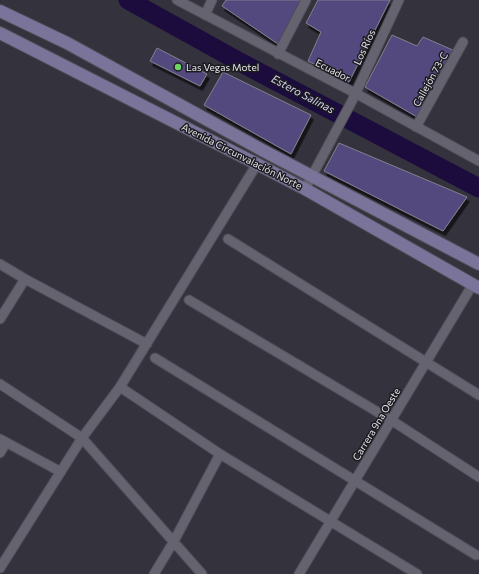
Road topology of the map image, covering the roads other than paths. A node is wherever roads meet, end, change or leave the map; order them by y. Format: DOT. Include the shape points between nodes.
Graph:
graph roads {
  1 [pos="177,0"];
  2 [pos="212,0"];
  3 [pos="306,0"];
  4 [pos="399,0"];
  5 [pos="0,11"];
  6 [pos="205,15"];
  7 [pos="20,20"];
  8 [pos="5,36"];
  9 [pos="463,42"];
  10 [pos="278,54"];
  11 [pos="353,97"];
  12 [pos="416,127"];
  13 [pos="479,161"];
  14 [pos="257,164"];
  15 [pos="312,176"];
  16 [pos="305,189"];
  17 [pos="228,239"];
  18 [pos="0,264"];
  19 [pos="479,264"];
  20 [pos="24,279"];
  21 [pos="476,286"];
  22 [pos="189,300"];
  23 [pos="0,319"];
  24 [pos="147,344"];
  25 [pos="155,358"];
  26 [pos="426,362"];
  27 [pos="0,384"];
  28 [pos="120,387"];
  29 [pos="479,395"];
  30 [pos="391,420"];
  31 [pos="82,438"];
  32 [pos="3,441"];
  33 [pos="0,453"];
  34 [pos="220,454"];
  35 [pos="61,472"];
  36 [pos="479,477"];
  37 [pos="355,480"];
  38 [pos="330,522"];
  39 [pos="174,542"];
  40 [pos="476,554"];
  41 [pos="0,568"];
  42 [pos="154,574"];
  43 [pos="202,574"];
  44 [pos="298,574"];
  45 [pos="417,574"];
  1 -- 6 [label="street, Ecuador"];
  2 -- 6 [label="street"];
  3 -- 10 [label="street"];
  4 -- 11 [label="street, Los Ríos"];
  5 -- 7 [label="main road, Avenida Circunvalación Norte"];
  6 -- 10 [label="street, Ecuador"];
  7 -- 8 [label="main road"];
  7 -- 15 [label="main road, Avenida Circunvalación Norte"];
  8 -- 14 [label="main road, Avenida Circunvalación Norte"];
  9 -- 12 [label="street, Callejón 73-C"];
  10 -- 11 [label="street, Ecuador"];
  11 -- 12 [label="street, Ecuador"];
  11 -- 15 [label="street, Los Ríos"];
  12 -- 13 [label="street, Ecuador"];
  14 -- 16 [label="main road, Avenida Circunvalación Norte"];
  14 -- 24 [label="street"];
  15 -- 16 [label="street, Los Ríos"];
  15 -- 19 [label="main road, Avenida Circunvalación Norte"];
  16 -- 21 [label="main road, Avenida Circunvalación Norte"];
  17 -- 26 [label="street"];
  18 -- 20 [label="street"];
  20 -- 23 [label="street"];
  20 -- 24 [label="street"];
  21 -- 26 [label="street, Carrera 9na Oeste"];
  22 -- 30 [label="street"];
  24 -- 28 [label="street"];
  25 -- 37 [label="street"];
  26 -- 29 [label="street"];
  26 -- 30 [label="street, Carrera 9na Oeste"];
  27 -- 31 [label="street"];
  28 -- 31 [label="street"];
  28 -- 34 [label="street"];
  30 -- 36 [label="street"];
  30 -- 37 [label="street, Carrera 9na Oeste"];
  31 -- 35 [label="street"];
  31 -- 39 [label="street"];
  32 -- 33 [label="street"];
  32 -- 35 [label="street"];
  34 -- 38 [label="street"];
  34 -- 39 [label="street"];
  35 -- 41 [label="street"];
  37 -- 38 [label="street, Carrera 9na Oeste"];
  37 -- 40 [label="street"];
  38 -- 44 [label="street, Carrera 9na Oeste"];
  38 -- 45 [label="street"];
  39 -- 42 [label="street"];
  39 -- 43 [label="street"];
}
